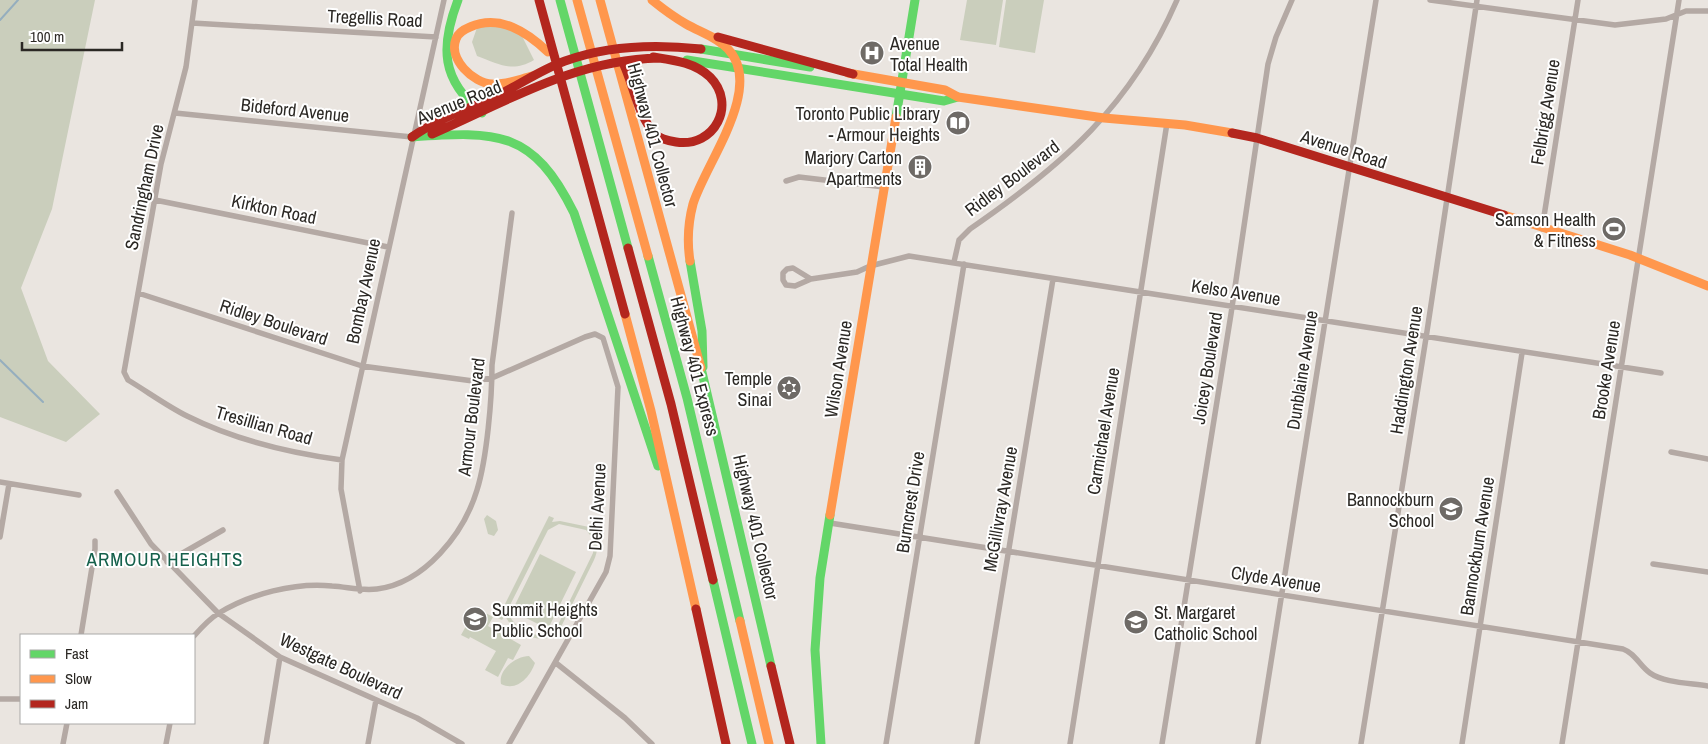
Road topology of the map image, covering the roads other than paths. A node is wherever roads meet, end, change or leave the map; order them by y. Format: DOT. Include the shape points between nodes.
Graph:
graph roads {
  1 [pos="195,0"];
  2 [pos="444,0"];
  3 [pos="458,0"];
  4 [pos="539,0"];
  5 [pos="560,0"];
  6 [pos="577,0"];
  7 [pos="600,0"];
  8 [pos="652,0"];
  9 [pos="916,0"];
  10 [pos="1177,0"];
  11 [pos="1292,0"];
  12 [pos="1376,0"];
  13 [pos="1430,0"];
  14 [pos="1477,0"];
  15 [pos="1578,0"];
  16 [pos="1679,0"];
  17 [pos="1476,7"];
  18 [pos="1708,11"];
  19 [pos="1676,16"];
  20 [pos="463,20"];
  21 [pos="1574,20"];
  22 [pos="192,22"];
  23 [pos="533,27"];
  24 [pos="702,32"];
  25 [pos="436,37"];
  26 [pos="615,52"];
  27 [pos="734,55"];
  28 [pos="653,57"];
  29 [pos="739,68"];
  30 [pos="853,74"];
  31 [pos="533,76"];
  32 [pos="561,82"];
  33 [pos="902,82"];
  34 [pos="900,94"];
  35 [pos="958,97"];
  36 [pos="472,107"];
  37 [pos="175,113"];
  38 [pos="482,113"];
  39 [pos="1104,118"];
  40 [pos="1167,123"];
  41 [pos="412,137"];
  42 [pos="1258,138"];
  43 [pos="1350,169"];
  44 [pos="786,181"];
  45 [pos="884,186"];
  46 [pos="1447,199"];
  47 [pos="155,200"];
  48 [pos="512,213"];
  49 [pos="1542,229"];
  50 [pos="388,247"];
  51 [pos="1638,258"];
  52 [pos="954,262"];
  53 [pos="964,264"];
  54 [pos="870,266"];
  55 [pos="811,279"];
  56 [pos="1053,279"];
  57 [pos="1708,286"];
  58 [pos="1141,292"];
  59 [pos="138,293"];
  60 [pos="1232,306"];
  61 [pos="1325,322"];
  62 [pos="603,338"];
  63 [pos="1426,338"];
  64 [pos="1522,352"];
  65 [pos="362,366"];
  66 [pos="1621,367"];
  67 [pos="1661,373"];
  68 [pos="702,374"];
  69 [pos="492,378"];
  70 [pos="128,380"];
  71 [pos="1671,452"];
  72 [pos="1708,459"];
  73 [pos="342,460"];
  74 [pos="0,482"];
  75 [pos="8,484"];
  76 [pos="117,492"];
  77 [pos="670,492"];
  78 [pos="78,494"];
  79 [pos="830,523"];
  80 [pos="223,530"];
  81 [pos="0,537"];
  82 [pos="919,538"];
  83 [pos="95,541"];
  84 [pos="1008,552"];
  85 [pos="167,562"];
  86 [pos="1654,564"];
  87 [pos="1096,566"];
  88 [pos="1708,572"];
  89 [pos="1188,581"];
  90 [pos="360,590"];
  91 [pos="1282,595"];
  92 [pos="1382,610"];
  93 [pos="218,613"];
  94 [pos="1480,628"];
  95 [pos="81,634"];
  96 [pos="195,635"];
  97 [pos="1578,642"];
  98 [pos="280,657"];
  99 [pos="556,663"];
  100 [pos="1708,686"];
  101 [pos="0,699"];
  102 [pos="20,699"];
  103 [pos="376,700"];
  104 [pos="66,724"];
  105 [pos="170,724"];
  106 [pos="63,744"];
  107 [pos="166,744"];
  108 [pos="266,744"];
  109 [pos="368,744"];
  110 [pos="462,744"];
  111 [pos="509,744"];
  112 [pos="652,744"];
  113 [pos="726,744"];
  114 [pos="752,744"];
  115 [pos="769,744"];
  116 [pos="790,744"];
  117 [pos="821,744"];
  118 [pos="886,744"];
  119 [pos="977,744"];
  120 [pos="1070,744"];
  121 [pos="1162,744"];
  122 [pos="1258,744"];
  123 [pos="1361,744"];
  124 [pos="1462,744"];
  125 [pos="1562,744"];
  1 -- 22 [label="street, Sandringham Drive"];
  2 -- 25 [label="street, Bombay Avenue"];
  3 -- 36 [label="main road" via="450,17 446,39 447,62 453,81"];
  4 -- 32 [label="main road"];
  5 -- 114 [label="main road, Highway 401 Express" via="671,404"];
  6 -- 115 [label="main road, Highway 401 Express" via="687,398"];
  7 -- 26 [label="main road, Highway 401 Collector"];
  8 -- 24 [label="main road" via="680,21"];
  9 -- 33 [label="main road, Wilson Avenue"];
  10 -- 39 [label="street, Ridley Boulevard" via="1150,52"];
  11 -- 42 [label="street, Joicey Boulevard" via="1269,58"];
  12 -- 43 [label="street, Dunblaine Avenue"];
  13 -- 17 [label="street"];
  14 -- 17 [label="street, Haddington Avenue"];
  15 -- 21 [label="street, Felbrigg Avenue"];
  16 -- 19 [label="street, Brooke Avenue"];
  17 -- 21 [label="street"];
  17 -- 46 [label="street, Haddington Avenue"];
  18 -- 19 [label="street"];
  19 -- 21 [label="street" via="1620,25"];
  19 -- 51 [label="street, Brooke Avenue"];
  20 -- 31 [label="main road" via="455,42 455,53 469,75 491,84"];
  21 -- 49 [label="street, Felbrigg Avenue"];
  22 -- 25 [label="street, Tregellis Road"];
  22 -- 37 [label="street, Sandringham Drive"];
  23 -- 32 [label="main road" via="545,44"];
  24 -- 27 [label="main road" via="722,43"];
  24 -- 30 [label="main road"];
  25 -- 41 [label="street, Bombay Avenue"];
  26 -- 28 [label="main road" via="625,66 646,120 657,136 680,144 694,143 709,135 722,111 722,97 711,76 693,65"];
  26 -- 68 [label="main road, Highway 401 Collector"];
  27 -- 29 [label="main road"];
  27 -- 30 [label="main road, Avenue Road"];
  27 -- 31 [label="main road, Avenue Road" via="634,46 566,61"];
  28 -- 29 [label="main road, Avenue Road"];
  28 -- 38 [label="main road, Avenue Road" via="608,61 553,78"];
  29 -- 34 [label="main road, Avenue Road"];
  29 -- 68 [label="main road" via="741,77 736,108 697,193 689,221 691,268 705,351"];
  30 -- 33 [label="main road, Avenue Road"];
  31 -- 36 [label="main road, Avenue Road"];
  32 -- 77 [label="main road"];
  33 -- 34 [label="main road, Wilson Avenue"];
  33 -- 35 [label="main road, Avenue Road" via="945,90"];
  34 -- 35 [label="main road, Avenue Road" via="944,101"];
  34 -- 45 [label="main road, Wilson Avenue"];
  35 -- 39 [label="main road, Avenue Road"];
  36 -- 38 [label="main road"];
  36 -- 41 [label="main road, Avenue Road" via="426,126"];
  37 -- 41 [label="street, Bideford Avenue"];
  37 -- 47 [label="street, Sandringham Drive"];
  38 -- 41 [label="main road, Avenue Road" via="432,134"];
  39 -- 40 [label="main road, Avenue Road"];
  39 -- 52 [label="street, Ridley Boulevard" via="1055,167 970,229 959,240"];
  40 -- 42 [label="main road, Avenue Road"];
  40 -- 58 [label="street, Carmichael Avenue"];
  41 -- 50 [label="street, Bombay Avenue"];
  41 -- 77 [label="main road" via="470,133 496,136 540,157 559,180 574,213 652,452"];
  42 -- 43 [label="main road, Avenue Road"];
  42 -- 60 [label="street, Joicey Boulevard"];
  43 -- 46 [label="main road, Avenue Road"];
  43 -- 61 [label="street, Dunblaine Avenue"];
  44 -- 45 [label="street" via="799,177"];
  45 -- 54 [label="main road, Wilson Avenue"];
  46 -- 49 [label="main road, Avenue Road"];
  46 -- 63 [label="street, Haddington Avenue"];
  47 -- 50 [label="street, Kirkton Road"];
  47 -- 59 [label="street, Sandringham Drive"];
  48 -- 69 [label="street, Armour Boulevard"];
  49 -- 51 [label="main road, Avenue Road"];
  50 -- 65 [label="street, Bombay Avenue"];
  51 -- 57 [label="main road, Avenue Road"];
  51 -- 66 [label="street, Brooke Avenue"];
  52 -- 53 [label="street, Kelso Avenue"];
  52 -- 54 [label="street" via="909,256"];
  53 -- 56 [label="street, Kelso Avenue"];
  53 -- 82 [label="street, Burncrest Drive"];
  54 -- 55 [label="street" via="858,272"];
  54 -- 79 [label="main road, Wilson Avenue"];
  55 -- 55 [label="street" via="793,268 785,271 782,278 786,285 792,286"];
  56 -- 58 [label="street, Kelso Avenue"];
  56 -- 84 [label="street, McGillivray Avenue"];
  58 -- 60 [label="street, Kelso Avenue"];
  58 -- 87 [label="street, Carmichael Avenue"];
  59 -- 65 [label="street, Ridley Boulevard"];
  59 -- 70 [label="street, Sandringham Drive" via="124,372"];
  60 -- 61 [label="street, Kelso Avenue"];
  60 -- 89 [label="street, Joicey Boulevard"];
  61 -- 63 [label="street, Kelso Avenue"];
  61 -- 91 [label="street, Dunblaine Avenue"];
  62 -- 69 [label="street, Ridley Boulevard" via="595,334 585,337"];
  62 -- 99 [label="street, Delhi Avenue" via="618,387 610,556 606,572"];
  63 -- 64 [label="street, Kelso Avenue"];
  63 -- 92 [label="street, Haddington Avenue"];
  64 -- 66 [label="street, Kelso Avenue"];
  64 -- 94 [label="street, Bannockburn Avenue"];
  65 -- 69 [label="street, Ridley Boulevard" via="473,381"];
  65 -- 73 [label="street, Bombay Avenue"];
  66 -- 67 [label="street, Kelso Avenue"];
  66 -- 97 [label="street, Brooke Avenue"];
  68 -- 116 [label="main road, Highway 401 Collector"];
  69 -- 90 [label="street, Armour Boulevard" via="477,490 454,535 439,555 403,581 380,589"];
  70 -- 73 [label="street, Tresillian Road" via="187,416 229,434"];
  71 -- 72 [label="street"];
  73 -- 90 [label="street, Bombay Avenue" via="341,489"];
  74 -- 75 [label="street"];
  75 -- 78 [label="street"];
  75 -- 81 [label="street"];
  76 -- 85 [label="street, Westgate Boulevard"];
  77 -- 113 [label="main road"];
  79 -- 82 [label="street, Clyde Avenue"];
  79 -- 117 [label="main road, Wilson Avenue" via="816,614"];
  80 -- 85 [label="street"];
  82 -- 84 [label="street, Clyde Avenue"];
  82 -- 118 [label="street, Burncrest Drive"];
  83 -- 95 [label="street"];
  84 -- 87 [label="street, Clyde Avenue"];
  84 -- 119 [label="street, McGillivray Avenue"];
  85 -- 93 [label="street, Westgate Boulevard"];
  86 -- 88 [label="street"];
  87 -- 89 [label="street, Clyde Avenue"];
  87 -- 120 [label="street, Carmichael Avenue"];
  89 -- 91 [label="street, Clyde Avenue"];
  89 -- 121 [label="street, Joicey Boulevard"];
  90 -- 93 [label="street, Armour Boulevard" via="330,586 295,588 253,596"];
  91 -- 92 [label="street, Clyde Avenue"];
  91 -- 122 [label="street, Dunblaine Avenue"];
  92 -- 94 [label="street, Clyde Avenue"];
  92 -- 123 [label="street, Haddington Avenue"];
  93 -- 96 [label="street, Armour Boulevard"];
  93 -- 98 [label="street, Westgate Boulevard"];
  94 -- 97 [label="street, Clyde Avenue"];
  94 -- 124 [label="street, Bannockburn Avenue"];
  97 -- 100 [label="street, Clyde Avenue" via="1627,651 1656,676"];
  97 -- 125 [label="street, Brooke Avenue"];
  98 -- 103 [label="street, Westgate Boulevard"];
  98 -- 108 [label="street"];
  99 -- 111 [label="street, Delhi Avenue"];
  99 -- 112 [label="street"];
  101 -- 102 [label="street"];
  103 -- 109 [label="street"];
  103 -- 110 [label="street, Westgate Boulevard" via="417,718"];
  104 -- 106 [label="street"];
  105 -- 107 [label="street"];
}
